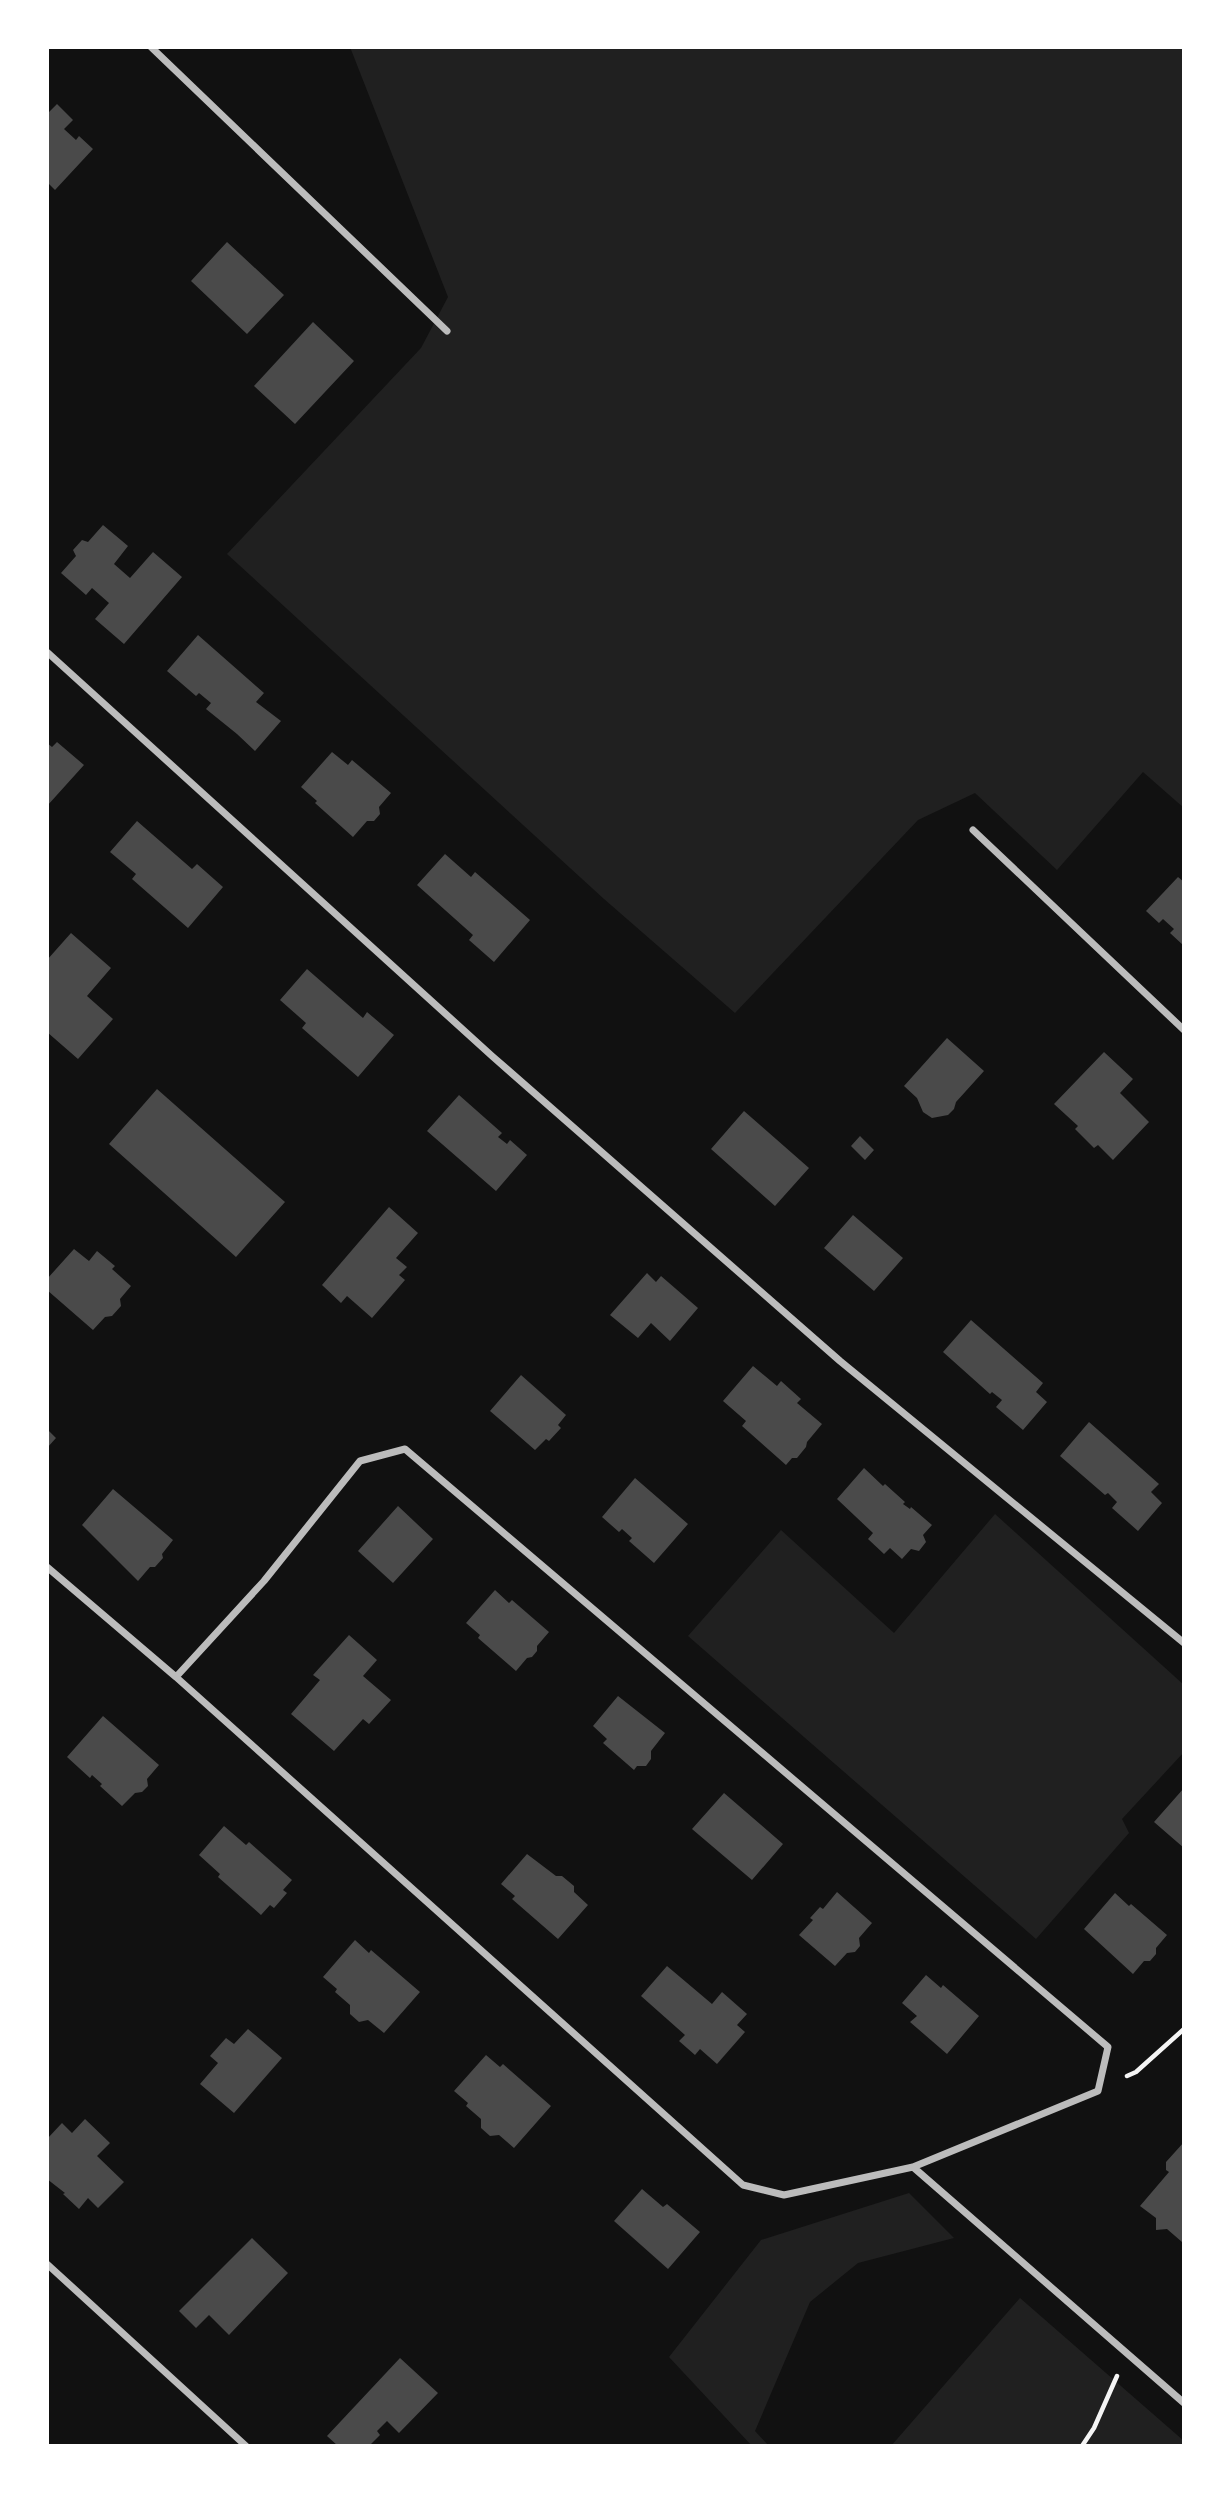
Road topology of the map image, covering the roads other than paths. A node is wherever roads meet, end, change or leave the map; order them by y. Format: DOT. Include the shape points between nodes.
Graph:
graph roads {
  1 [pos="151,47"];
  2 [pos="447,331"];
  3 [pos="47,652"];
  4 [pos="973,830"];
  5 [pos="1184,1030"];
  6 [pos="47,1567"];
  7 [pos="1184,1643"];
  8 [pos="176,1677"];
  9 [pos="913,2167"];
  10 [pos="47,2264"];
  11 [pos="1184,2403"];
  12 [pos="247,2446"];
  1 -- 2 [label="street"];
  3 -- 7 [label="street" via="492,1056 839,1361"];
  4 -- 5 [label="street"];
  6 -- 8 [label="street"];
  8 -- 9 [label="street" via="743,2185 784,2195"];
  8 -- 9 [label="street" via="264,1581 360,1461 405,1449 1108,2047 1098,2091"];
  9 -- 11 [label="street"];
  10 -- 12 [label="street"];
}
